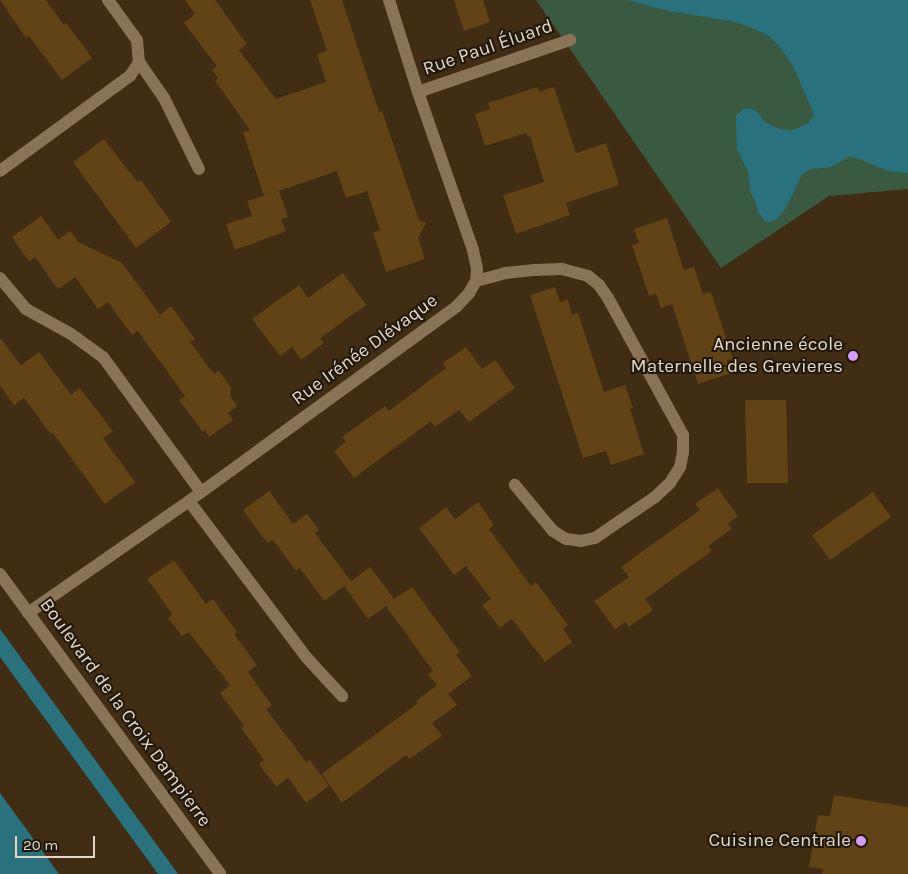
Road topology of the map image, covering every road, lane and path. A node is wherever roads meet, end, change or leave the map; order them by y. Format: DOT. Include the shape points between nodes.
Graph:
graph roads {
  1 [pos="108,0"];
  2 [pos="389,0"];
  3 [pos="570,40"];
  4 [pos="139,62"];
  5 [pos="418,92"];
  6 [pos="199,169"];
  7 [pos="0,171"];
  8 [pos="0,278"];
  9 [pos="476,281"];
  10 [pos="515,485"];
  11 [pos="201,492"];
  12 [pos="189,501"];
  13 [pos="0,574"];
  14 [pos="28,613"];
  15 [pos="342,696"];
  16 [pos="220,874"];
  1 -- 4 [label="street" via="137,40"];
  2 -- 5 [label="street"];
  3 -- 5 [label="street, Rue Paul Éluard"];
  4 -- 6 [label="street" via="164,98"];
  4 -- 7 [label="street" via="130,76"];
  5 -- 9 [label="street" via="473,250"];
  8 -- 11 [label="street" via="26,310 103,357"];
  9 -- 10 [label="street" via="505,273 535,270 562,269 588,276 608,298 684,435 680,466 670,483 595,538 566,539 553,531"];
  9 -- 11 [label="street, Rue Irénée Dlévaque" via="456,306"];
  11 -- 12 [label="street, Rue Irénée Dlévaque"];
  12 -- 14 [label="street, Rue Irénée Dlévaque"];
  12 -- 15 [label="street" via="307,658"];
  13 -- 14 [label="street, Boulevard de la Croix Dampierre"];
  14 -- 16 [label="street, Boulevard de la Croix Dampierre"];
}
